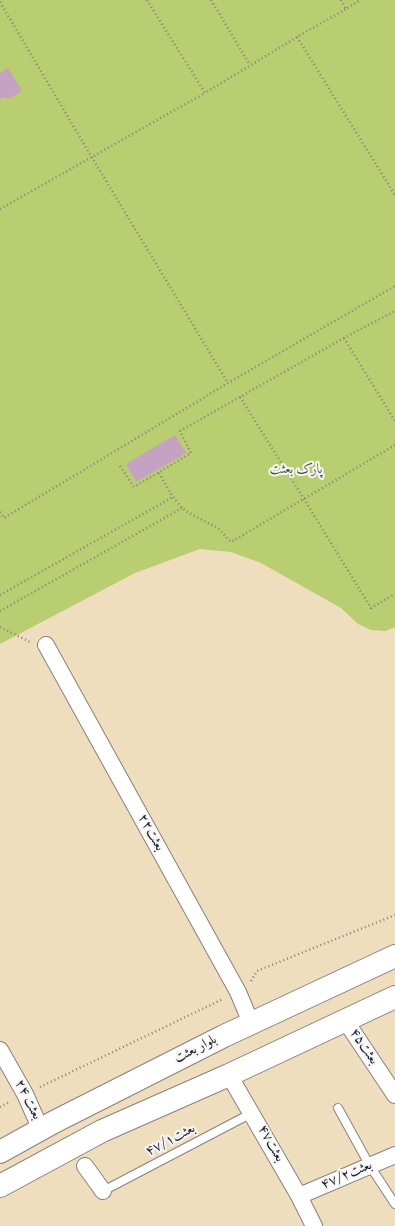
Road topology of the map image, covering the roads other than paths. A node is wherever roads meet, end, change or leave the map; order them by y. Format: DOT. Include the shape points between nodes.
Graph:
graph roads {
  1 [pos="46,645"];
  2 [pos="395,956"];
  3 [pos="395,997"];
  4 [pos="345,1020"];
  5 [pos="252,1023"];
  6 [pos="0,1050"];
  7 [pos="229,1075"];
  8 [pos="395,1095"];
  9 [pos="338,1108"];
  10 [pos="252,1113"];
  11 [pos="41,1130"];
  12 [pos="0,1152"];
  13 [pos="395,1155"];
  14 [pos="85,1166"];
  15 [pos="370,1166"];
  16 [pos="0,1186"];
  17 [pos="102,1192"];
  18 [pos="299,1196"];
  19 [pos="395,1204"];
  20 [pos="311,1221"];
  1 -- 5 [label="street, بعثت۲۲" via="238,992"];
  2 -- 5 [label="main road, بلوار بعثت"];
  3 -- 4 [label="main road"];
  4 -- 7 [label="main road"];
  4 -- 8 [label="street, بعثت۴۵"];
  5 -- 11 [label="main road, بلوار بعثت"];
  6 -- 11 [label="street, بعثت ۲۴" via="25,1094"];
  7 -- 10 [label="street, بعثت۴۷"];
  7 -- 16 [label="main road" via="102,1131"];
  9 -- 15 [label="lane"];
  10 -- 17 [label="lane, بعثت۴۷/۱"];
  10 -- 18 [label="street, بعثت۴۷"];
  11 -- 12 [label="main road, بلوار بعثت"];
  13 -- 15 [label="street, بعثت۴۷/۲"];
  14 -- 17 [label="street"];
  15 -- 18 [label="street, بعثت۴۷/۲"];
  15 -- 19 [label="lane"];
  18 -- 20 [label="street, بعثت۴۷"];
}
